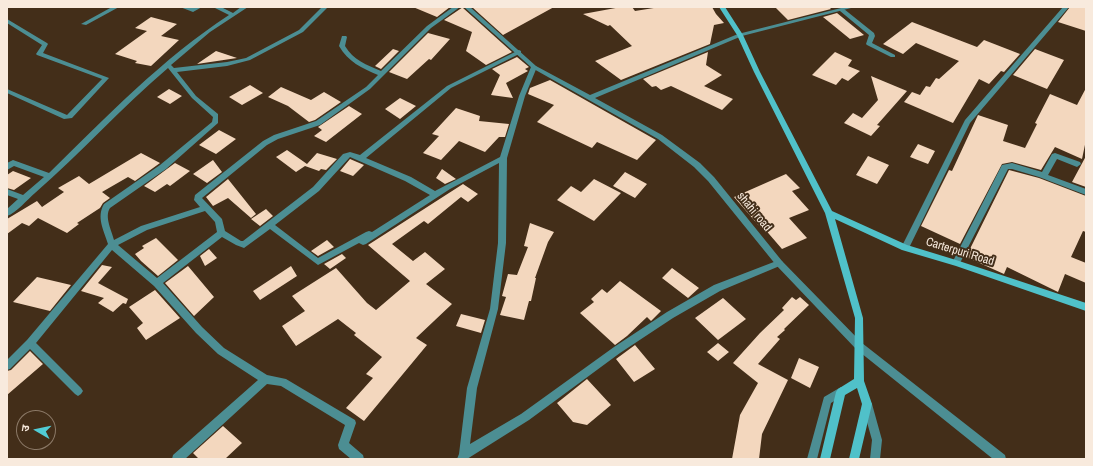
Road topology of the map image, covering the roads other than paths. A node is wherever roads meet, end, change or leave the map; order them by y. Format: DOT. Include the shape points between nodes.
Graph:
graph roads {
  1 [pos="116,7"];
  2 [pos="183,7"];
  3 [pos="199,7"];
  4 [pos="216,7"];
  5 [pos="245,7"];
  6 [pos="325,7"];
  7 [pos="457,7"];
  8 [pos="468,7"];
  9 [pos="722,7"];
  10 [pos="852,7"];
  11 [pos="1066,7"];
  12 [pos="842,10"];
  13 [pos="231,14"];
  14 [pos="7,21"];
  15 [pos="84,24"];
  16 [pos="740,35"];
  17 [pos="344,37"];
  18 [pos="519,52"];
  19 [pos="893,56"];
  20 [pos="534,66"];
  21 [pos="171,67"];
  22 [pos="382,74"];
  23 [pos="7,91"];
  24 [pos="592,98"];
  25 [pos="361,158"];
  26 [pos="503,158"];
  27 [pos="1077,164"];
  28 [pos="7,167"];
  29 [pos="1042,175"];
  30 [pos="50,176"];
  31 [pos="7,192"];
  32 [pos="1086,192"];
  33 [pos="435,194"];
  34 [pos="24,199"];
  35 [pos="206,208"];
  36 [pos="7,213"];
  37 [pos="829,213"];
  38 [pos="270,225"];
  39 [pos="220,233"];
  40 [pos="374,234"];
  41 [pos="364,242"];
  42 [pos="112,245"];
  43 [pos="905,248"];
  44 [pos="779,263"];
  45 [pos="956,263"];
  46 [pos="157,283"];
  47 [pos="1086,307"];
  48 [pos="30,343"];
  49 [pos="859,346"];
  50 [pos="7,366"];
  51 [pos="265,380"];
  52 [pos="859,381"];
  53 [pos="78,391"];
  54 [pos="841,392"];
  55 [pos="867,404"];
  56 [pos="855,455"];
  57 [pos="463,457"];
  58 [pos="177,459"];
  59 [pos="359,459"];
  60 [pos="812,459"];
  61 [pos="825,459"];
  62 [pos="875,459"];
  63 [pos="1001,459"];
  1 -- 15 [label="street"];
  2 -- 3 [label="street" via="193,10"];
  4 -- 13 [label="street"];
  5 -- 13 [label="street"];
  6 -- 21 [label="street" via="301,31 248,59 227,64"];
  7 -- 22 [label="street" via="429,27"];
  8 -- 18 [label="street, shahi road"];
  9 -- 16 [label="main road"];
  10 -- 12 [label="street"];
  11 -- 43 [label="street" via="967,122"];
  12 -- 16 [label="street"];
  12 -- 19 [label="street" via="872,34 869,44"];
  13 -- 21 [label="street" via="203,35"];
  14 -- 23 [label="street" via="45,44 39,54 106,78 70,116 66,117"];
  16 -- 24 [label="street"];
  16 -- 37 [label="main road"];
  17 -- 22 [label="street" via="342,46 351,59"];
  18 -- 20 [label="street, shahi road"];
  18 -- 25 [label="street" via="449,87"];
  20 -- 24 [label="street, shahi road"];
  20 -- 26 [label="street"];
  21 -- 30 [label="street" via="136,92"];
  21 -- 42 [label="street" via="194,97 216,116 215,123 163,167 107,206 104,210 104,219"];
  22 -- 35 [label="street" via="368,88 325,119 276,137 251,153 198,197"];
  24 -- 44 [label="street, shahi road" via="660,137 697,165"];
  25 -- 33 [label="street"];
  25 -- 38 [label="street" via="350,154 346,156 316,189"];
  26 -- 33 [label="street"];
  26 -- 57 [label="street" via="502,243 494,309 472,388"];
  27 -- 29 [label="street" via="1055,156"];
  28 -- 30 [label="street" via="13,163"];
  29 -- 32 [label="street"];
  29 -- 45 [label="street" via="1009,165 1004,168"];
  30 -- 34 [label="street"];
  31 -- 34 [label="street"];
  33 -- 40 [label="street"];
  34 -- 36 [label="street"];
  35 -- 39 [label="street" via="219,221"];
  35 -- 42 [label="street" via="144,228"];
  37 -- 43 [label="main road, Carterpuri Road"];
  37 -- 49 [label="main road" via="859,318"];
  38 -- 39 [label="street" via="244,245"];
  38 -- 40 [label="street" via="318,262 367,234"];
  39 -- 46 [label="street"];
  40 -- 41 [label="street"];
  42 -- 46 [label="street"];
  42 -- 48 [label="street"];
  43 -- 45 [label="main road, Carterpuri Road"];
  44 -- 49 [label="street, shahi road"];
  44 -- 57 [label="street" via="717,288 670,315 525,417"];
  45 -- 47 [label="main road, Carterpuri Road"];
  46 -- 51 [label="street" via="199,330 221,350"];
  48 -- 50 [label="street"];
  48 -- 53 [label="street"];
  49 -- 52 [label="main road"];
  49 -- 63 [label="street, shahi road"];
  51 -- 58 [label="street"];
  51 -- 59 [label="street" via="283,382 351,423 343,445"];
  52 -- 54 [label="main road"];
  52 -- 55 [label="main road"];
  54 -- 60 [label="street" via="827,400"];
  54 -- 61 [label="main road"];
  55 -- 56 [label="main road"];
  55 -- 62 [label="street" via="877,440"];
}
